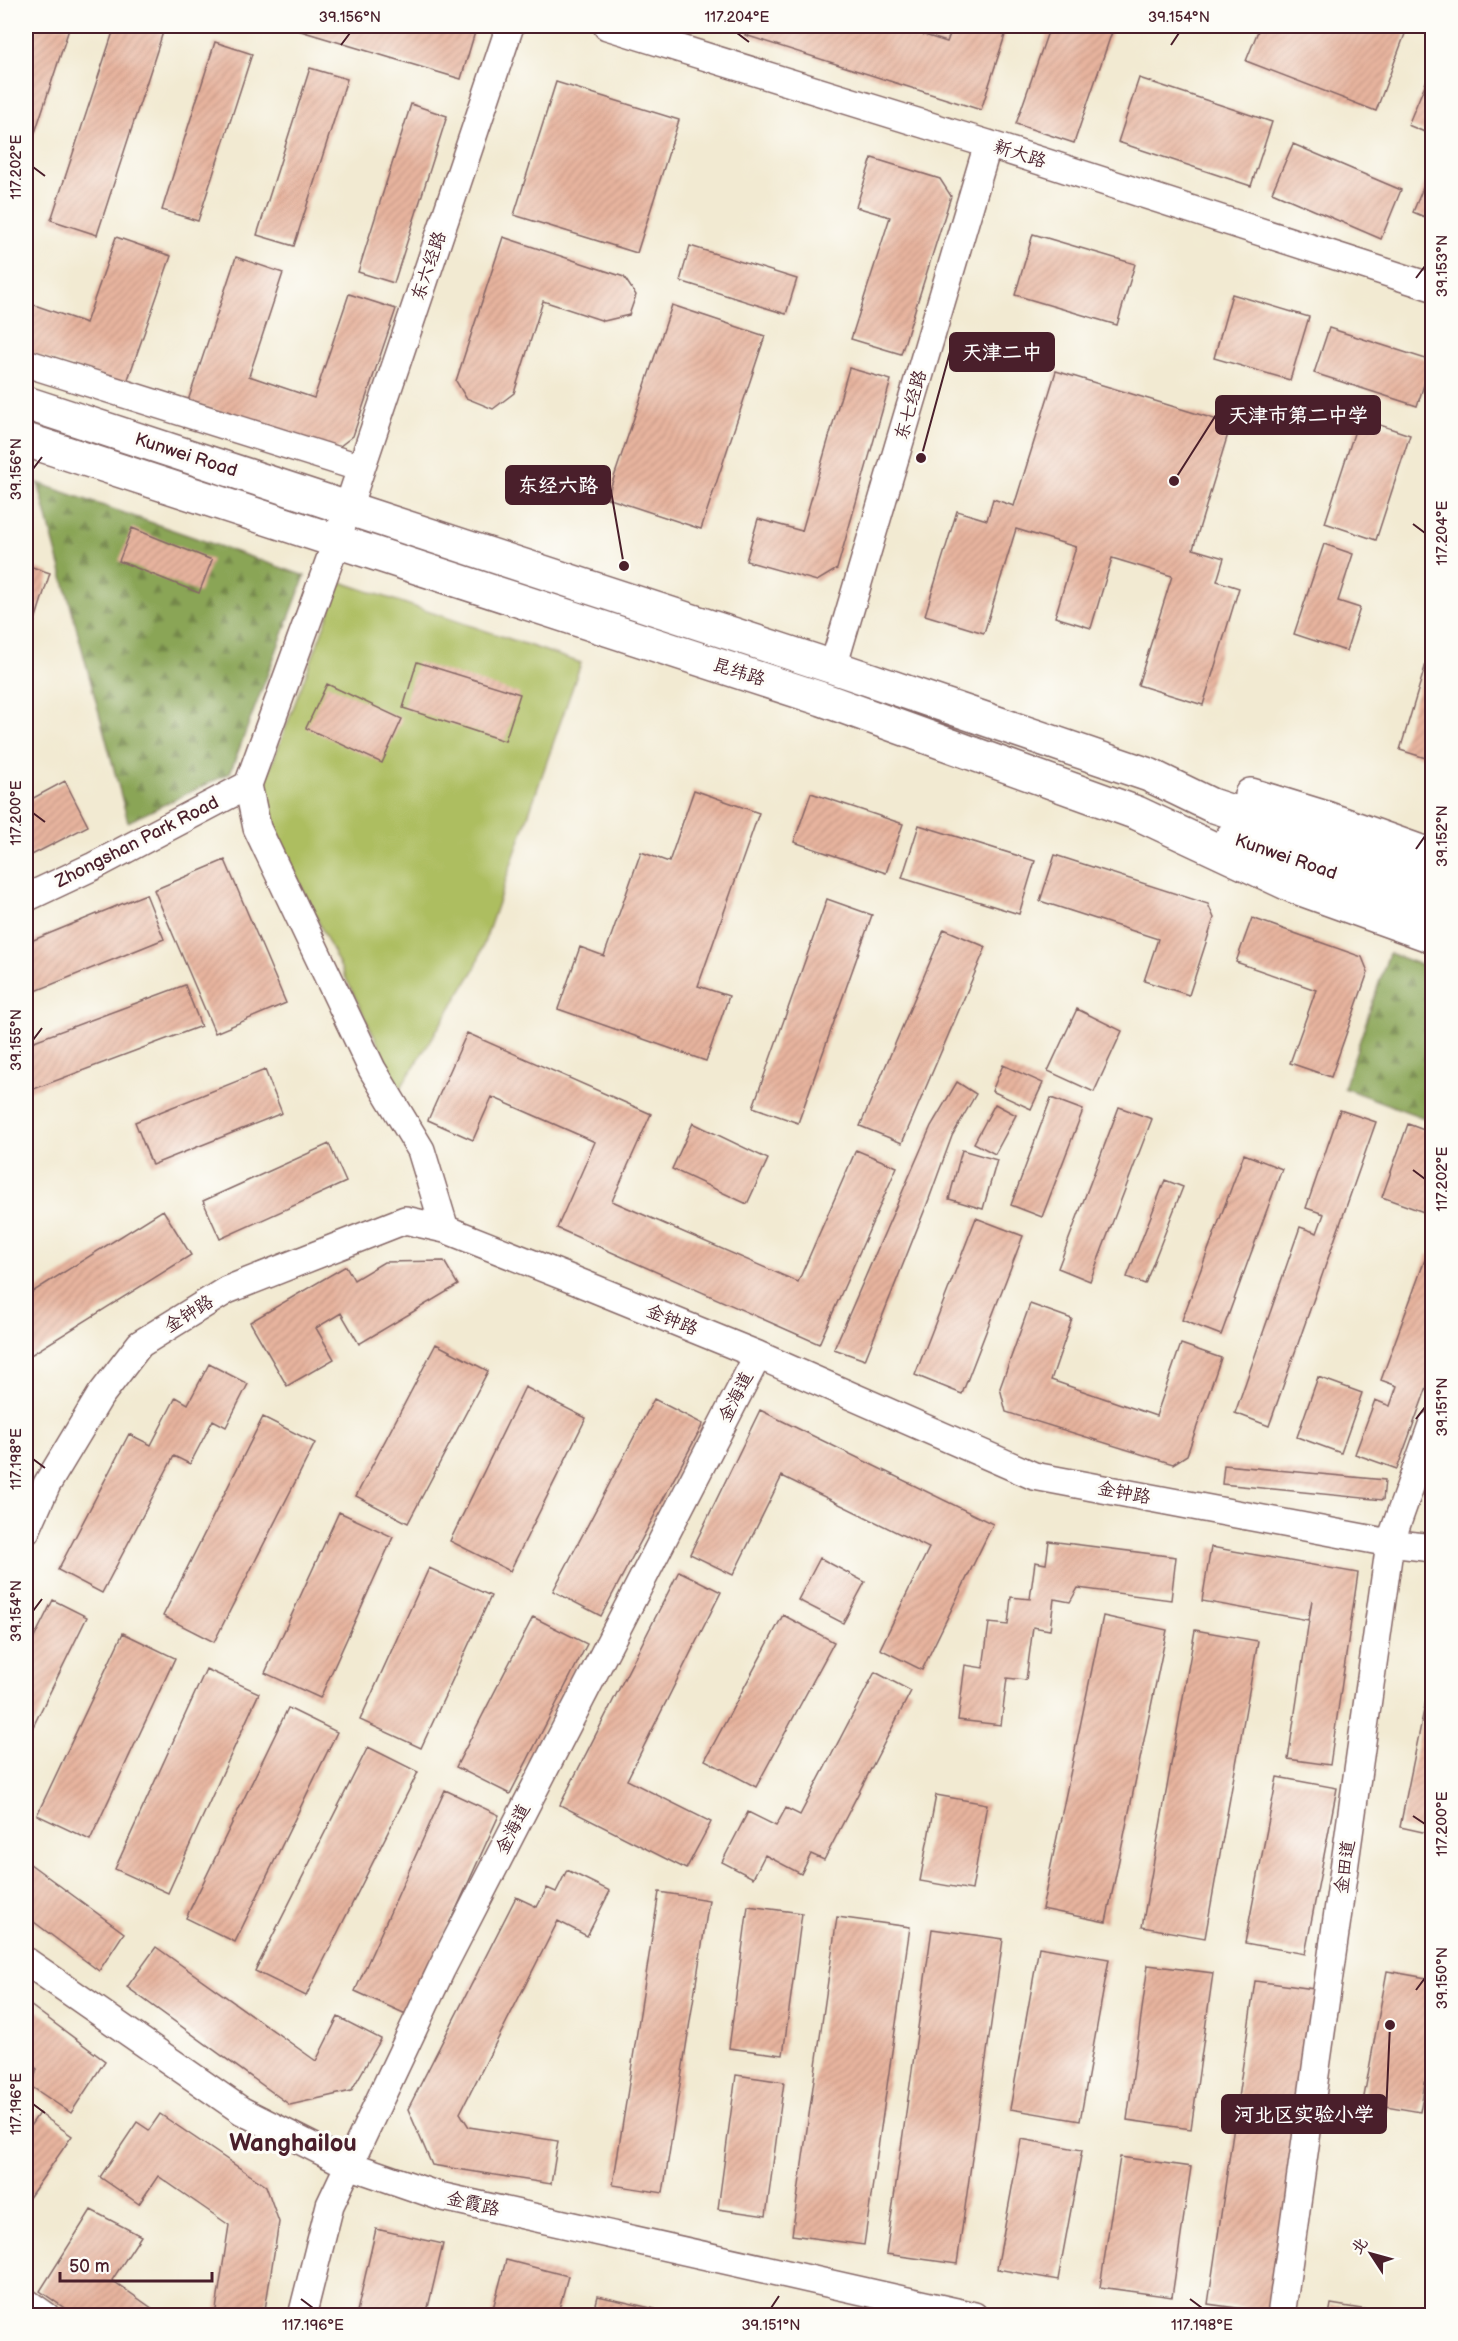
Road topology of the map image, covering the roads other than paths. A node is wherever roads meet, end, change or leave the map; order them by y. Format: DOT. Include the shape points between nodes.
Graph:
graph roads {
  1 [pos="510,26"];
  2 [pos="607,26"];
  3 [pos="988,144"];
  4 [pos="1432,287"];
  5 [pos="26,363"];
  6 [pos="26,403"];
  7 [pos="26,440"];
  8 [pos="361,468"];
  9 [pos="347,507"];
  10 [pos="337,540"];
  11 [pos="833,667"];
  12 [pos="1149,775"];
  13 [pos="248,785"];
  14 [pos="1137,813"];
  15 [pos="1293,845"];
  16 [pos="1432,856"];
  17 [pos="1432,884"];
  18 [pos="26,898"];
  19 [pos="1432,909"];
  20 [pos="1432,936"];
  21 [pos="445,1229"];
  22 [pos="758,1355"];
  23 [pos="1432,1425"];
  24 [pos="26,1531"];
  25 [pos="1390,1543"];
  26 [pos="1432,1548"];
  27 [pos="26,1961"];
  28 [pos="349,2165"];
  29 [pos="26,2302"];
  30 [pos="46,2316"];
  31 [pos="302,2316"];
  32 [pos="974,2316"];
  33 [pos="1281,2316"];
  1 -- 8 [label="street, 东六经路"];
  2 -- 3 [label="street, 新大路"];
  3 -- 4 [label="street, 新大路"];
  3 -- 11 [label="street, 东七经路"];
  5 -- 8 [label="street"];
  6 -- 9 [label="main road, Kunwei Road"];
  7 -- 10 [label="main road, Kunwei Road"];
  8 -- 9 [label="street, 东六经路"];
  9 -- 10 [label="street, 东六经路"];
  9 -- 11 [label="main road, 昆纬路"];
  10 -- 13 [label="street, 东六经路"];
  10 -- 14 [label="main road, 昆纬路" via="822,699"];
  11 -- 12 [label="main road, 昆纬路"];
  12 -- 15 [label="main road, Kunwei Road"];
  12 -- 16 [label="main road" via="1223,787"];
  13 -- 18 [label="street, Zhongshan Park Road"];
  13 -- 21 [label="street" via="257,828 372,1069 421,1150"];
  14 -- 15 [label="main road, Kunwei Road"];
  14 -- 20 [label="main road" via="1293,885"];
  15 -- 17 [label="main road, Kunwei Road"];
  15 -- 19 [label="main road, Kunwei Road"];
  21 -- 22 [label="street, 金钟路"];
  21 -- 24 [label="street, 金钟路" via="405,1220 394,1224 228,1290 140,1344 100,1396 47,1484"];
  22 -- 25 [label="street, 金钟路" via="1034,1476"];
  22 -- 28 [label="street, 金海道" via="441,1970"];
  23 -- 25 [label="street, 金田道"];
  25 -- 26 [label="street, 金钟路"];
  25 -- 33 [label="street, 金田道"];
  27 -- 28 [label="street, 金霞路" via="242,2111"];
  28 -- 31 [label="street, 金海道" via="330,2205"];
  28 -- 32 [label="street, 金霞路" via="439,2196"];
  29 -- 30 [label="street"];
}
